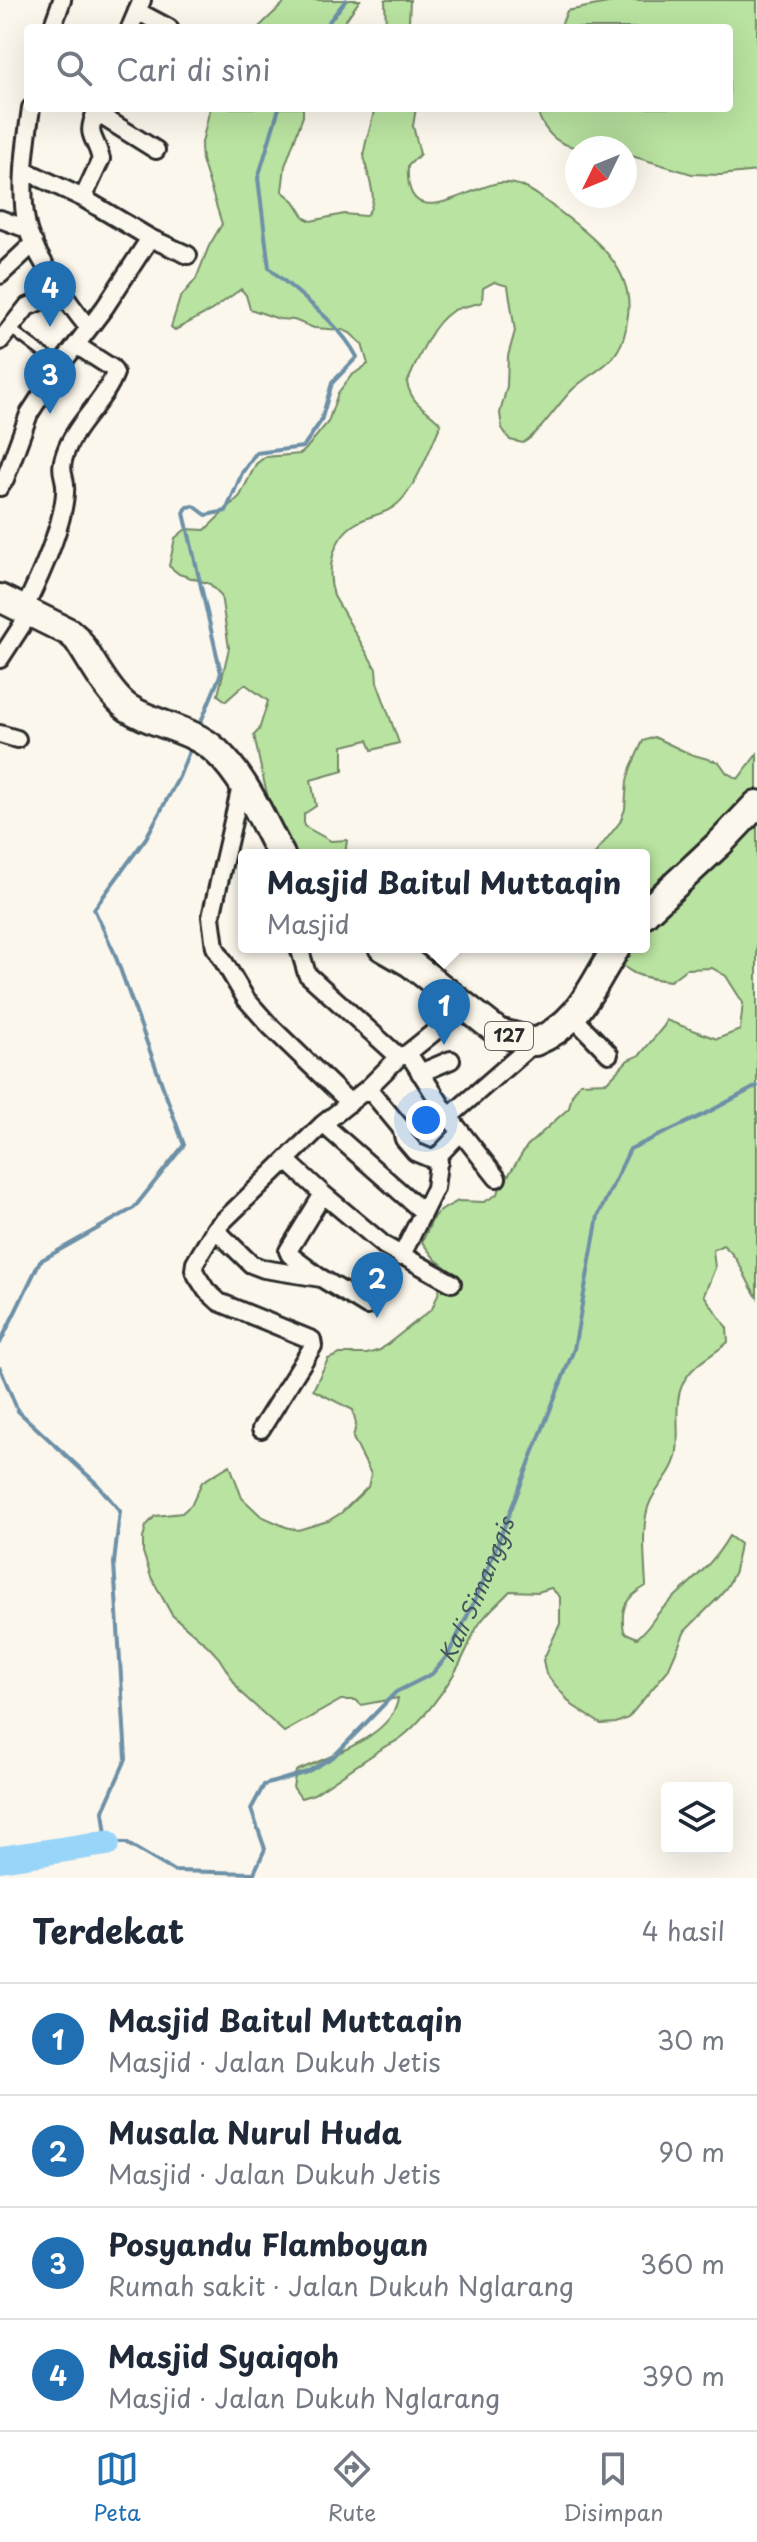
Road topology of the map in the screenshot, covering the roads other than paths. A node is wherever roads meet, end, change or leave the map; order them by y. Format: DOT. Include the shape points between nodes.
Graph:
graph roads {
  1 [pos="62,0"];
  2 [pos="140,5"];
  3 [pos="53,24"];
  4 [pos="132,24"];
  5 [pos="164,24"];
  6 [pos="31,112"];
  7 [pos="95,112"];
  8 [pos="99,112"];
  9 [pos="156,150"];
  10 [pos="26,171"];
  11 [pos="83,198"];
  12 [pos="0,219"];
  13 [pos="31,236"];
  14 [pos="150,238"];
  15 [pos="188,255"];
  16 [pos="0,275"];
  17 [pos="62,292"];
  18 [pos="88,327"];
  19 [pos="5,335"];
  20 [pos="76,345"];
  21 [pos="60,366"];
  22 [pos="0,487"];
  23 [pos="0,598"];
  24 [pos="27,611"];
  25 [pos="0,659"];
  26 [pos="0,734"];
  27 [pos="17,739"];
  28 [pos="242,782"];
  29 [pos="757,804"];
  30 [pos="278,849"];
  31 [pos="650,908"];
  32 [pos="301,953"];
  33 [pos="392,953"];
  34 [pos="613,953"];
  35 [pos="464,1008"];
  36 [pos="573,1017"];
  37 [pos="535,1042"];
  38 [pos="609,1054"];
  39 [pos="403,1055"];
  40 [pos="451,1060"];
  41 [pos="420,1073"];
  42 [pos="368,1088"];
  43 [pos="350,1103"];
  44 [pos="449,1117"];
  45 [pos="323,1124"];
  46 [pos="460,1133"];
  47 [pos="287,1161"];
  48 [pos="439,1162"];
  49 [pos="497,1178"];
  50 [pos="323,1194"];
  51 [pos="423,1212"];
  52 [pos="215,1229"];
  53 [pos="401,1257"];
  54 [pos="321,1278"];
  55 [pos="452,1283"];
  56 [pos="367,1306"];
  57 [pos="261,1429"];
  1 -- 3 [label="street"];
  2 -- 4 [label="street"];
  2 -- 5 [label="street"];
  6 -- 10 [label="street"];
  7 -- 11 [label="street" via="89,129 101,159"];
  8 -- 9 [label="street"];
  10 -- 11 [label="street"];
  10 -- 13 [label="street" via="24,200"];
  11 -- 14 [label="street"];
  12 -- 13 [label="street"];
  13 -- 16 [label="street"];
  13 -- 17 [label="street"];
  14 -- 15 [label="street"];
  14 -- 18 [label="street"];
  17 -- 18 [label="street"];
  17 -- 19 [label="street" via="27,307"];
  18 -- 20 [label="street"];
  19 -- 21 [label="lane"];
  20 -- 21 [label="street"];
  20 -- 24 [label="street" via="115,373 66,451 60,471 65,493 61,513"];
  21 -- 22 [label="street" via="29,414"];
  23 -- 24 [label="main road"];
  24 -- 25 [label="street"];
  24 -- 28 [label="main road" via="77,639 124,705 185,731 216,751"];
  26 -- 27 [label="street"];
  28 -- 30 [label="main road"];
  28 -- 43 [label="street" via="211,917 215,947 246,999"];
  29 -- 31 [label="main road"];
  32 -- 39 [label="street" via="307,974"];
  33 -- 35 [label="main road, 127"];
  34 -- 36 [label="main road, 127"];
  35 -- 37 [label="main road, 127" via="498,1032"];
  35 -- 39 [label="street"];
  36 -- 37 [label="main road, 127"];
  36 -- 38 [label="street"];
  37 -- 44 [label="street"];
  39 -- 41 [label="street"];
  39 -- 42 [label="street"];
  40 -- 41 [label="street"];
  41 -- 44 [label="street"];
  42 -- 43 [label="street"];
  42 -- 48 [label="street" via="415,1152"];
  43 -- 45 [label="street"];
  44 -- 46 [label="street"];
  45 -- 47 [label="street"];
  45 -- 51 [label="street"];
  46 -- 48 [label="street" via="439,1155"];
  46 -- 49 [label="street"];
  47 -- 50 [label="street"];
  47 -- 52 [label="street"];
  48 -- 51 [label="street" via="435,1188"];
  50 -- 53 [label="street"];
  50 -- 54 [label="street" via="288,1251"];
  51 -- 53 [label="street"];
  52 -- 54 [label="street" via="251,1264"];
  52 -- 57 [label="street" via="195,1263 206,1290 219,1302 312,1340"];
  53 -- 55 [label="street"];
  54 -- 56 [label="street"];
}
